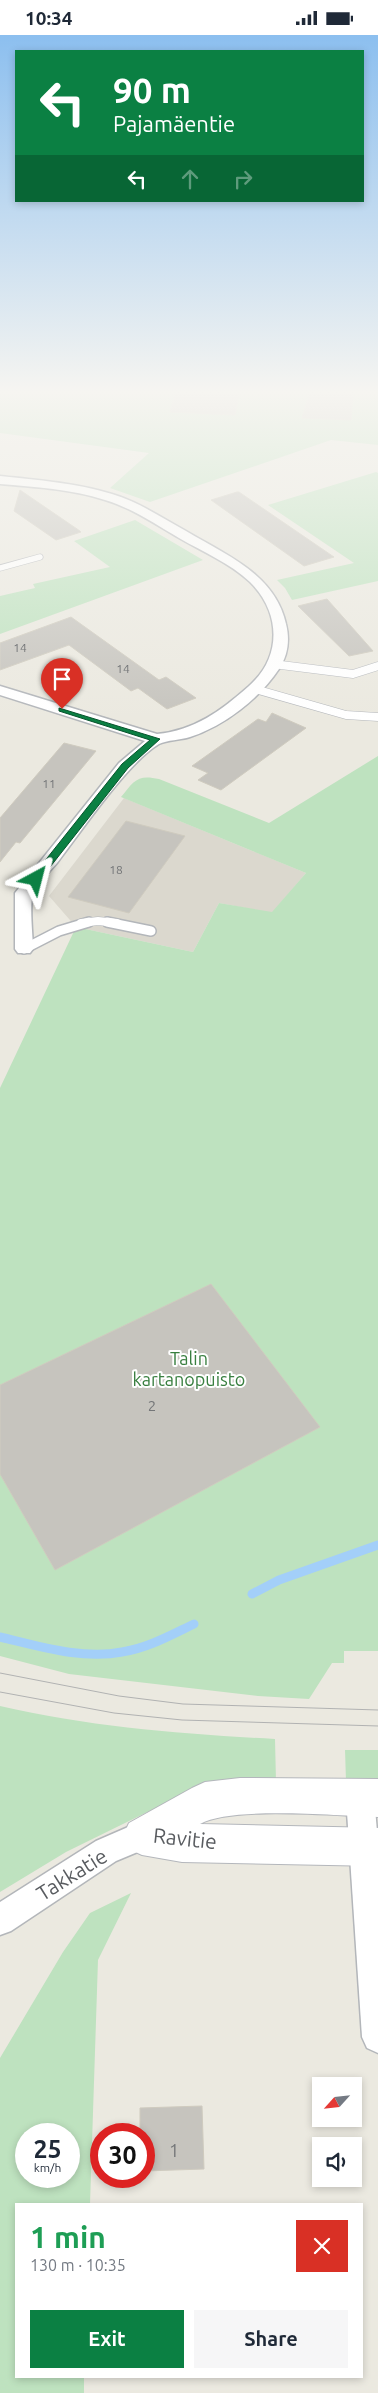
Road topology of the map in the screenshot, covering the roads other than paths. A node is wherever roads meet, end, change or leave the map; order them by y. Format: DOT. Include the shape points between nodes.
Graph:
graph roads {
  1 [pos="120,501"];
  2 [pos="40,557"];
  3 [pos="0,569"];
  4 [pos="273,664"];
  5 [pos="378,666"];
  6 [pos="255,689"];
  7 [pos="0,690"];
  8 [pos="378,717"];
  9 [pos="156,739"];
  10 [pos="151,931"];
  11 [pos="24,949"];
  12 [pos="369,1797"];
  13 [pos="142,1836"];
  14 [pos="371,1847"];
  15 [pos="1,1921"];
  16 [pos="375,1950"];
  17 [pos="378,2037"];
  1 -- 4 [label="street" via="240,569 260,587 276,612 280,644 278,658"];
  2 -- 3 [label="lane"];
  4 -- 5 [label="lane" via="353,674"];
  4 -- 6 [label="street"];
  6 -- 8 [label="lane" via="346,715"];
  6 -- 9 [label="street" via="194,731 171,739"];
  7 -- 9 [label="street"];
  9 -- 11 [label="street" via="125,766 24,893"];
  10 -- 11 [label="lane" via="117,922 82,921"];
  12 -- 13 [label="street, Ravitie" via="240,1796 205,1801"];
  12 -- 14 [label="street"];
  13 -- 14 [label="street, Ravitie" via="182,1843"];
  13 -- 15 [label="street, Takkatie" via="98,1856"];
  14 -- 16 [label="street"];
  16 -- 17 [label="street"];
}
